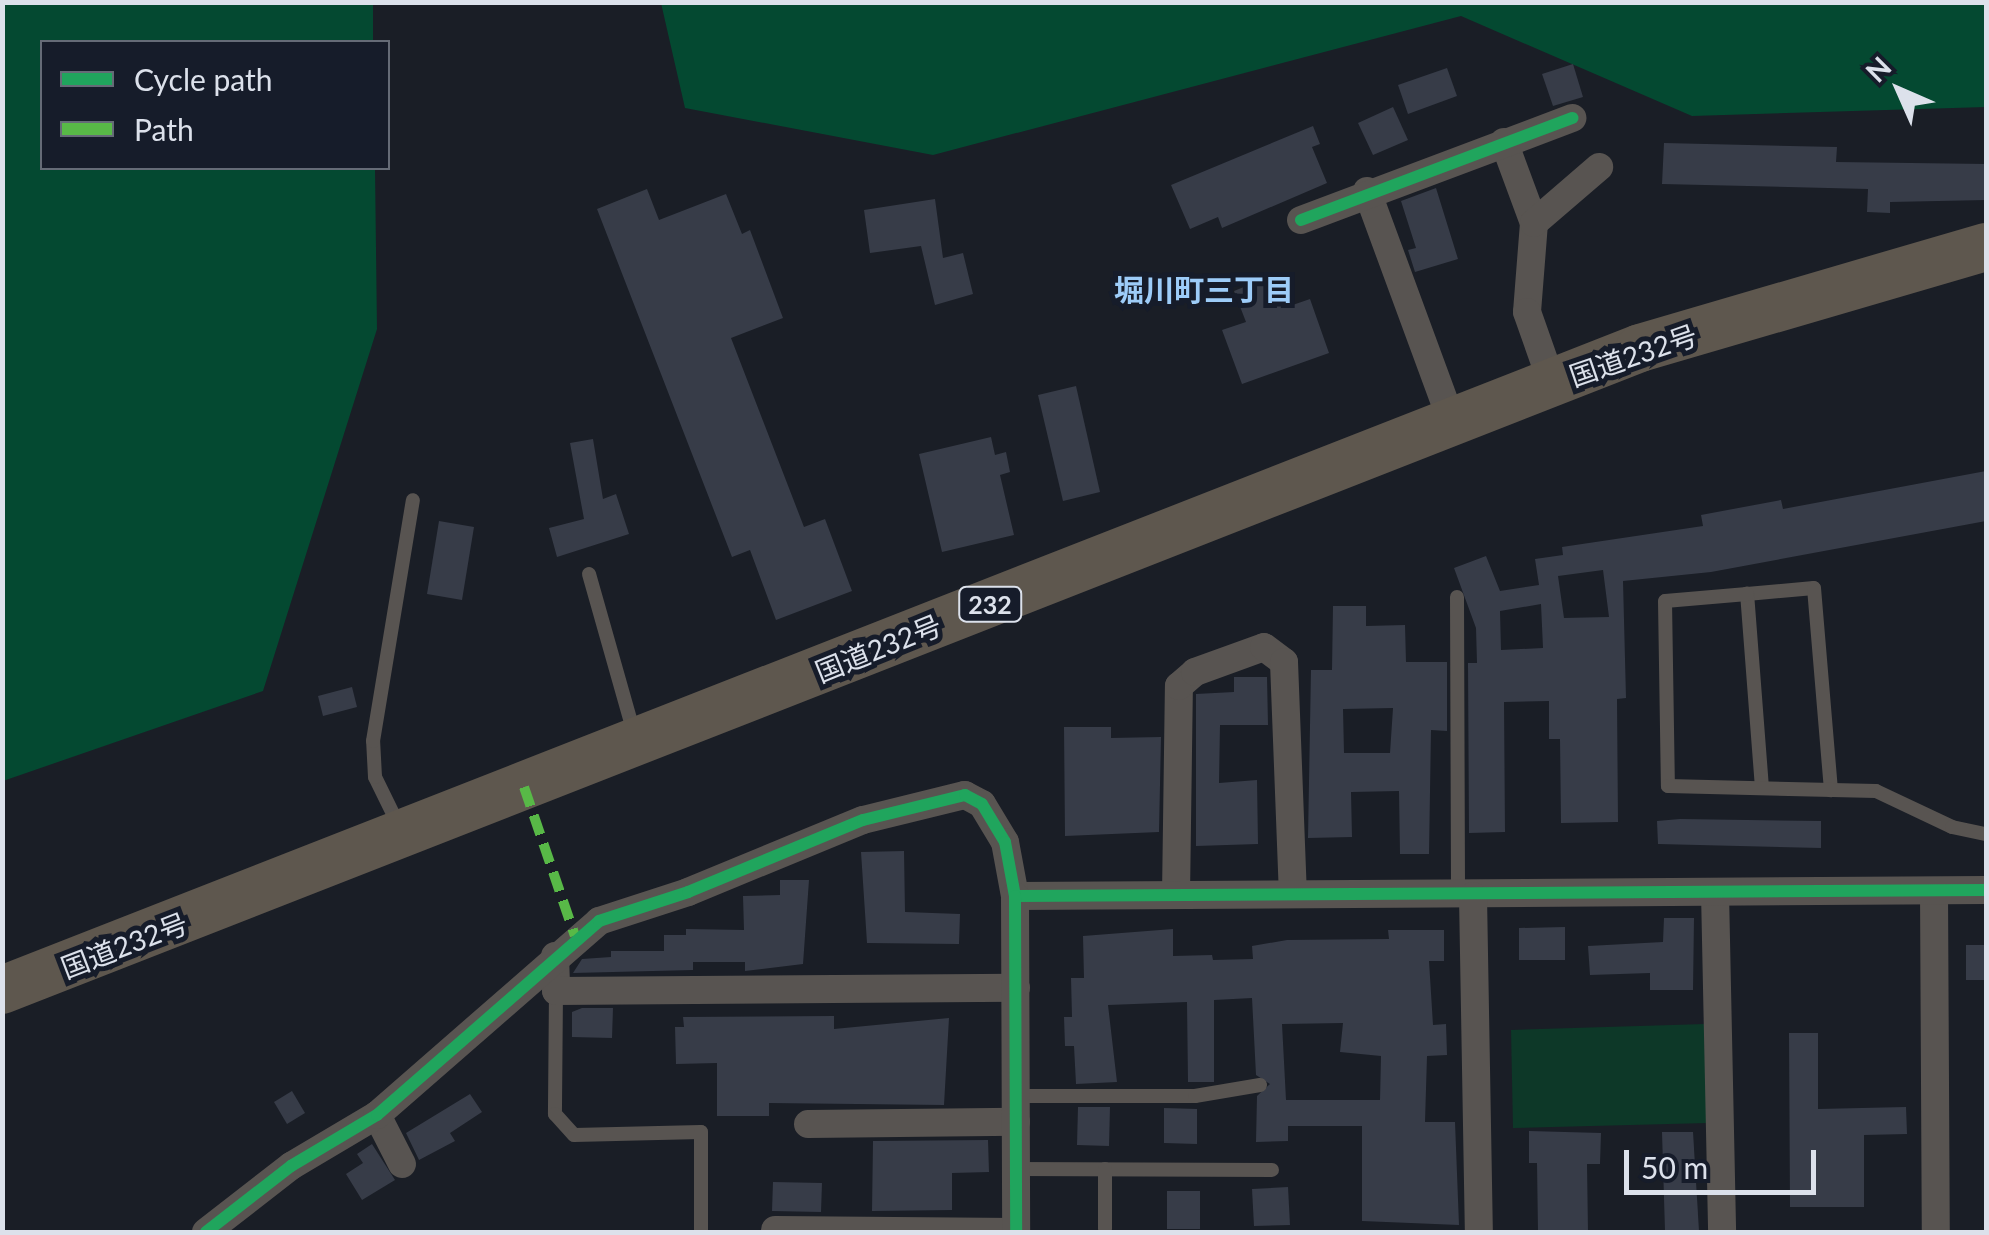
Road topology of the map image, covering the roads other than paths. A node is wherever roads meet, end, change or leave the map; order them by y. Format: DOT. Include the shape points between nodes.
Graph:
graph roads {
  1 [pos="1572,118"];
  2 [pos="1504,142"];
  3 [pos="1599,167"];
  4 [pos="1367,191"];
  5 [pos="1301,220"];
  6 [pos="1534,223"];
  7 [pos="1986,247"];
  8 [pos="1552,382"];
  9 [pos="1452,422"];
  10 [pos="412,500"];
  11 [pos="590,574"];
  12 [pos="1746,594"];
  13 [pos="1458,597"];
  14 [pos="637,744"];
  15 [pos="1762,788"];
  16 [pos="1830,790"];
  17 [pos="1986,834"];
  18 [pos="405,837"];
  19 [pos="1986,890"];
  20 [pos="1934,891"];
  21 [pos="1715,892"];
  22 [pos="1294,894"];
  23 [pos="1176,895"];
  24 [pos="1015,896"];
  25 [pos="1465,896"];
  26 [pos="555,956"];
  27 [pos="1016,988"];
  28 [pos="2,990"];
  29 [pos="556,991"];
  30 [pos="1260,1085"];
  31 [pos="1016,1109"];
  32 [pos="376,1115"];
  33 [pos="808,1124"];
  34 [pos="402,1164"];
  35 [pos="1105,1168"];
  36 [pos="1016,1169"];
  37 [pos="1272,1170"];
  38 [pos="1106,1229"];
  39 [pos="775,1230"];
  40 [pos="206,1232"];
  41 [pos="701,1232"];
  42 [pos="1016,1232"];
  43 [pos="1480,1232"];
  44 [pos="1722,1232"];
  45 [pos="1936,1232"];
  1 -- 2 [label="street"];
  2 -- 4 [label="street"];
  2 -- 6 [label="street"];
  3 -- 6 [label="street"];
  4 -- 5 [label="street"];
  4 -- 9 [label="street"];
  6 -- 8 [label="street" via="1527,312"];
  7 -- 8 [label="highway, 国道232号 / 232" via="1640,348"];
  8 -- 9 [label="highway, 国道232号 / 232"];
  9 -- 14 [label="highway, 国道232号 / 232"];
  10 -- 18 [label="lane" via="372,741 375,778"];
  11 -- 14 [label="lane"];
  12 -- 15 [label="lane"];
  12 -- 15 [label="lane" via="1664,600 1668,786"];
  12 -- 16 [label="lane" via="1814,588"];
  13 -- 25 [label="lane"];
  14 -- 18 [label="highway, 国道232号 / 232"];
  15 -- 16 [label="lane"];
  16 -- 17 [label="lane" via="1876,791 1952,827"];
  18 -- 28 [label="highway, 国道232号 / 232"];
  19 -- 20 [label="street"];
  20 -- 21 [label="street"];
  20 -- 45 [label="street"];
  21 -- 25 [label="street"];
  21 -- 44 [label="street"];
  22 -- 23 [label="street"];
  22 -- 23 [label="street" via="1284,662 1264,647 1195,672 1179,686"];
  22 -- 25 [label="street"];
  23 -- 24 [label="street"];
  24 -- 26 [label="street" via="1005,842 982,804 965,795 863,820 599,921"];
  24 -- 27 [label="street"];
  25 -- 43 [label="street"];
  26 -- 29 [label="street"];
  26 -- 32 [label="street"];
  27 -- 29 [label="street"];
  27 -- 31 [label="street"];
  29 -- 41 [label="lane" via="555,1114 574,1135 701,1132"];
  30 -- 31 [label="lane"];
  31 -- 33 [label="street"];
  31 -- 36 [label="street"];
  32 -- 34 [label="street"];
  32 -- 40 [label="street" via="290,1166"];
  35 -- 36 [label="lane"];
  35 -- 37 [label="lane"];
  35 -- 38 [label="lane"];
  36 -- 42 [label="street"];
  39 -- 42 [label="street"];
}
